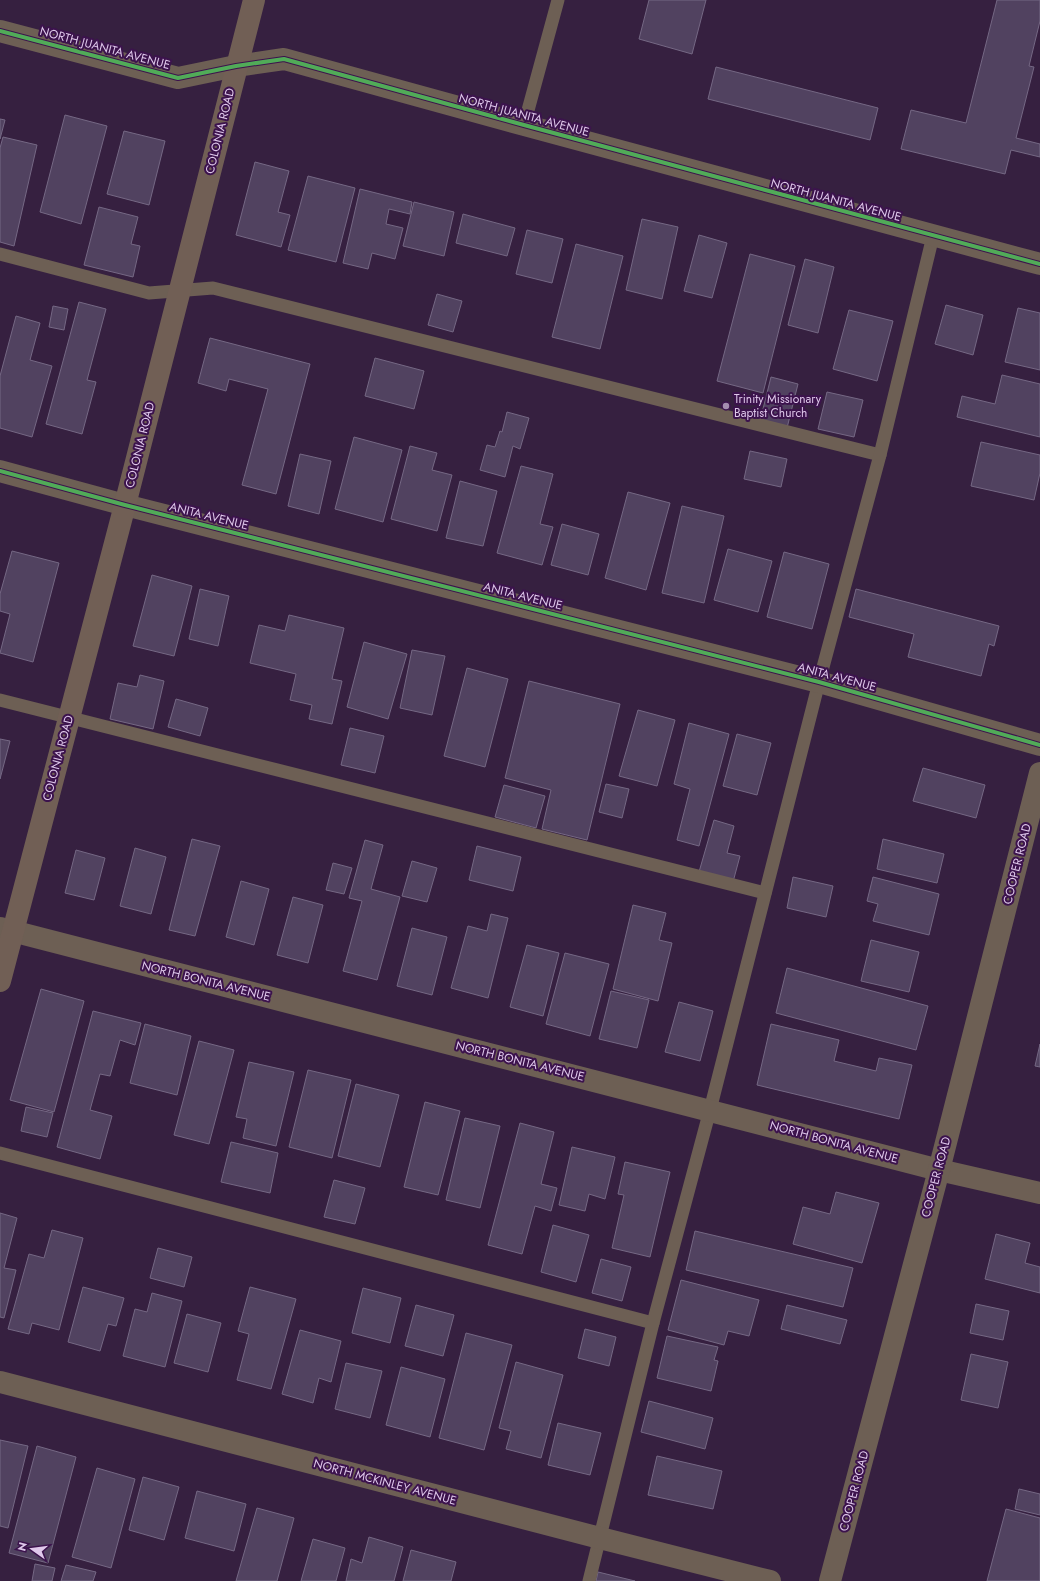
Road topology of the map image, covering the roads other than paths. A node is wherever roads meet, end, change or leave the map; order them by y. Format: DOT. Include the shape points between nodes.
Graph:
graph roads {
  1 [pos="254,0"];
  2 [pos="558,0"];
  3 [pos="0,30"];
  4 [pos="236,66"];
  5 [pos="524,125"];
  6 [pos="933,236"];
  7 [pos="0,254"];
  8 [pos="1040,264"];
  9 [pos="179,289"];
  10 [pos="880,455"];
  11 [pos="0,471"];
  12 [pos="125,505"];
  13 [pos="819,682"];
  14 [pos="0,700"];
  15 [pos="69,718"];
  16 [pos="1040,744"];
  17 [pos="1040,773"];
  18 [pos="765,893"];
  19 [pos="7,930"];
  20 [pos="0,982"];
  21 [pos="710,1110"];
  22 [pos="0,1153"];
  23 [pos="939,1170"];
  24 [pos="1040,1193"];
  25 [pos="653,1323"];
  26 [pos="0,1382"];
  27 [pos="600,1538"];
  28 [pos="589,1581"];
  29 [pos="770,1581"];
  30 [pos="830,1581"];
  1 -- 4 [label="street, COLONIA ROAD"];
  2 -- 5 [label="lane"];
  3 -- 4 [label="street, NORTH JUANITA AVENUE" via="178,78"];
  4 -- 5 [label="street, NORTH JUANITA AVENUE" via="284,59"];
  4 -- 9 [label="street, COLONIA ROAD"];
  5 -- 6 [label="street, NORTH JUANITA AVENUE"];
  6 -- 8 [label="street, NORTH JUANITA AVENUE"];
  6 -- 10 [label="lane"];
  7 -- 9 [label="lane" via="149,292"];
  9 -- 10 [label="lane" via="213,288"];
  9 -- 12 [label="street, COLONIA ROAD"];
  10 -- 13 [label="lane"];
  11 -- 12 [label="street, ANITA AVENUE"];
  12 -- 13 [label="street, ANITA AVENUE"];
  12 -- 15 [label="street, COLONIA ROAD"];
  13 -- 16 [label="street, ANITA AVENUE"];
  13 -- 18 [label="lane"];
  14 -- 15 [label="lane"];
  15 -- 18 [label="lane"];
  15 -- 19 [label="street, COLONIA ROAD"];
  17 -- 23 [label="street, COOPER ROAD"];
  18 -- 21 [label="lane"];
  19 -- 20 [label="street, COLONIA ROAD"];
  19 -- 21 [label="street, NORTH BONITA AVENUE"];
  21 -- 23 [label="street, NORTH BONITA AVENUE"];
  21 -- 25 [label="lane"];
  22 -- 25 [label="lane"];
  23 -- 24 [label="street, NORTH BONITA AVENUE"];
  23 -- 30 [label="street, COOPER ROAD"];
  25 -- 27 [label="lane"];
  26 -- 27 [label="street, NORTH MCKINLEY AVENUE"];
  27 -- 28 [label="lane"];
  27 -- 29 [label="street, NORTH MCKINLEY AVENUE"];
}
